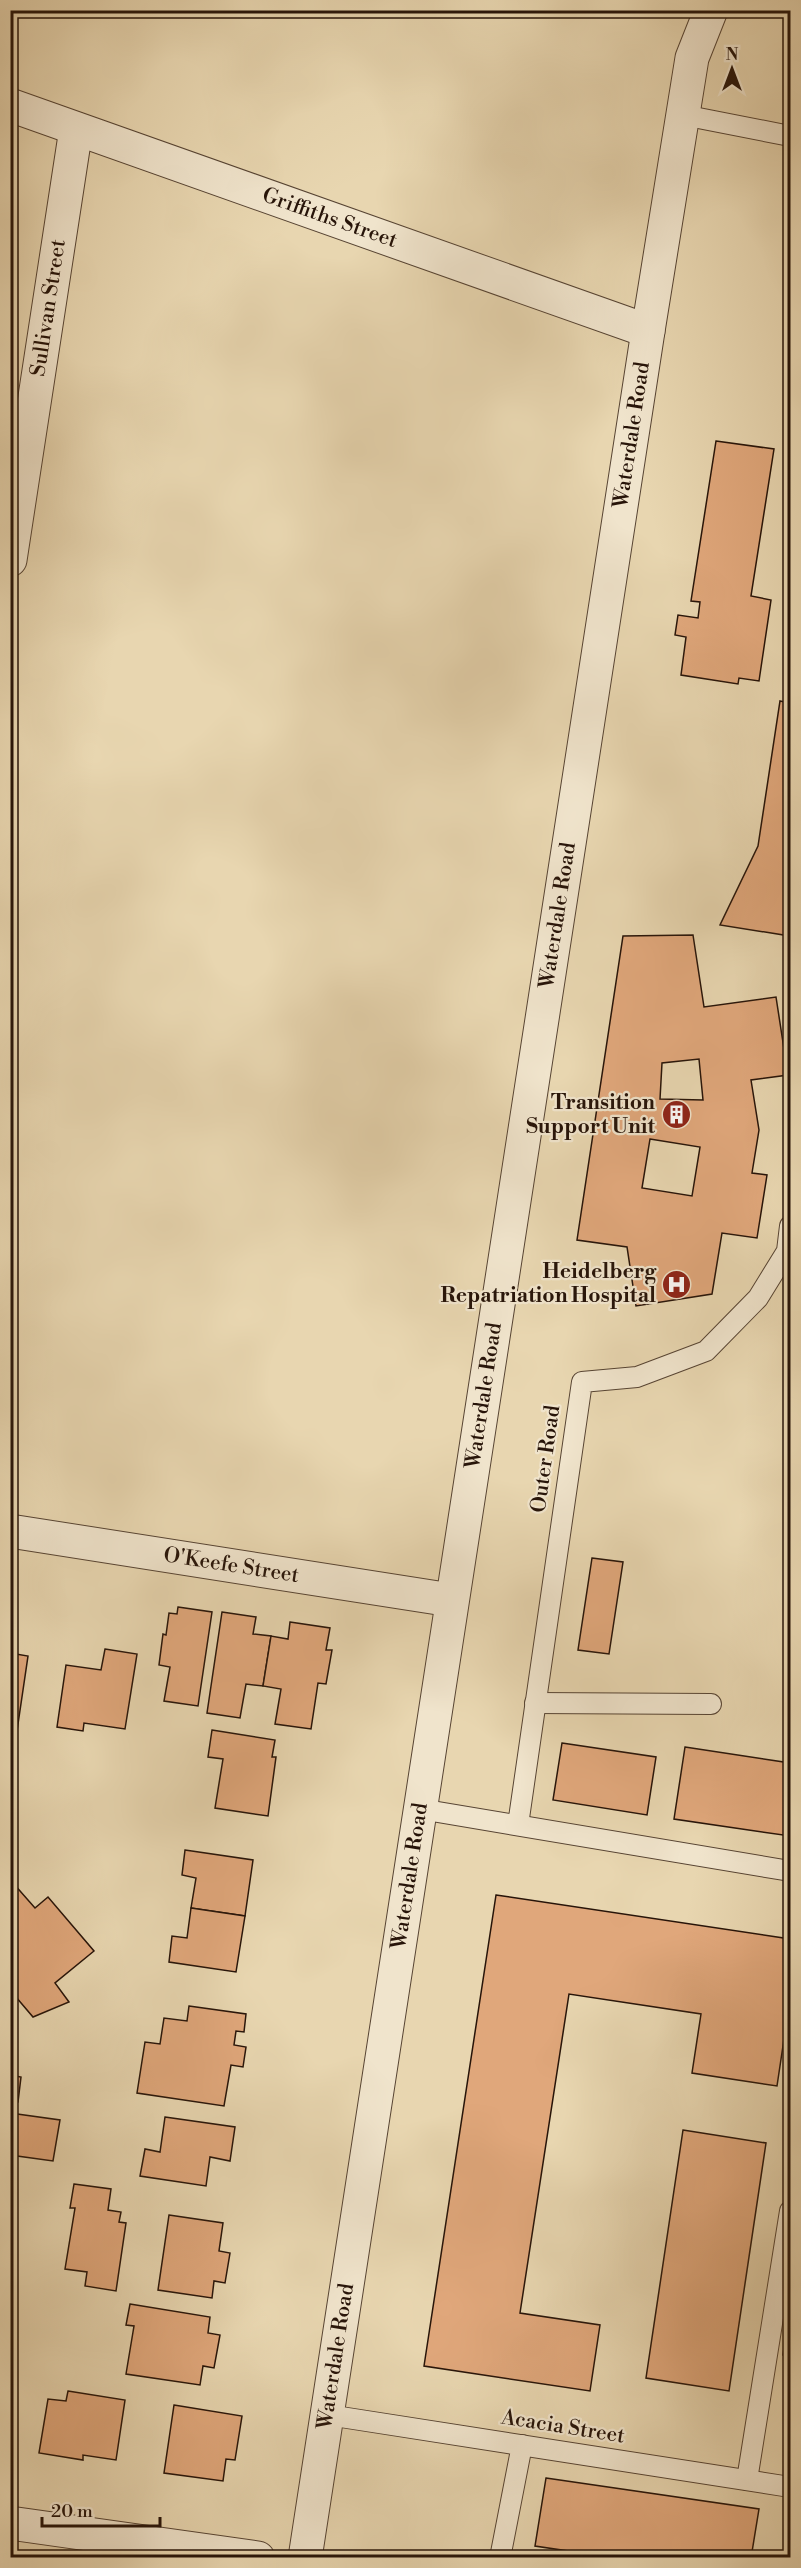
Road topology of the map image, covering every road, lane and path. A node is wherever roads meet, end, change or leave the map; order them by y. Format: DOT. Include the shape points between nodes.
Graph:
graph roads {
  1 [pos="688,10"];
  2 [pos="711,10"];
  3 [pos="693,58"];
  4 [pos="10,105"];
  5 [pos="683,116"];
  6 [pos="76,129"];
  7 [pos="790,136"];
  8 [pos="648,331"];
  9 [pos="10,560"];
  10 [pos="790,1226"];
  11 [pos="10,1532"];
  12 [pos="451,1600"];
  13 [pos="535,1703"];
  14 [pos="711,1704"];
  15 [pos="420,1809"];
  16 [pos="518,1825"];
  17 [pos="790,1871"];
  18 [pos="790,2211"];
  19 [pos="328,2415"];
  20 [pos="522,2445"];
  21 [pos="747,2480"];
  22 [pos="790,2487"];
  23 [pos="10,2523"];
  24 [pos="258,2558"];
  25 [pos="305,2558"];
  26 [pos="500,2558"];
  1 -- 3 [label="street, Waterdale Road"];
  2 -- 3 [label="street, Waterdale Road"];
  3 -- 5 [label="street, Waterdale Road"];
  4 -- 6 [label="street, Griffiths Street"];
  5 -- 7 [label="lane"];
  5 -- 8 [label="street, Waterdale Road"];
  6 -- 8 [label="street, Griffiths Street"];
  6 -- 9 [label="street, Sullivan Street"];
  8 -- 12 [label="street, Waterdale Road"];
  10 -- 13 [label="lane, Outer Road" via="787,1251 758,1298 706,1350 637,1377 582,1382"];
  11 -- 12 [label="street, O'Keefe Street"];
  12 -- 15 [label="street, Waterdale Road"];
  13 -- 14 [label="lane"];
  13 -- 16 [label="lane, Outer Road"];
  15 -- 16 [label="lane"];
  15 -- 19 [label="street, Waterdale Road"];
  16 -- 17 [label="lane"];
  18 -- 21 [label="lane"];
  19 -- 20 [label="lane, Acacia Street"];
  19 -- 25 [label="street, Waterdale Road"];
  20 -- 21 [label="lane, Acacia Street"];
  20 -- 26 [label="lane"];
  21 -- 22 [label="lane, Acacia Street"];
  23 -- 24 [label="street"];
}
